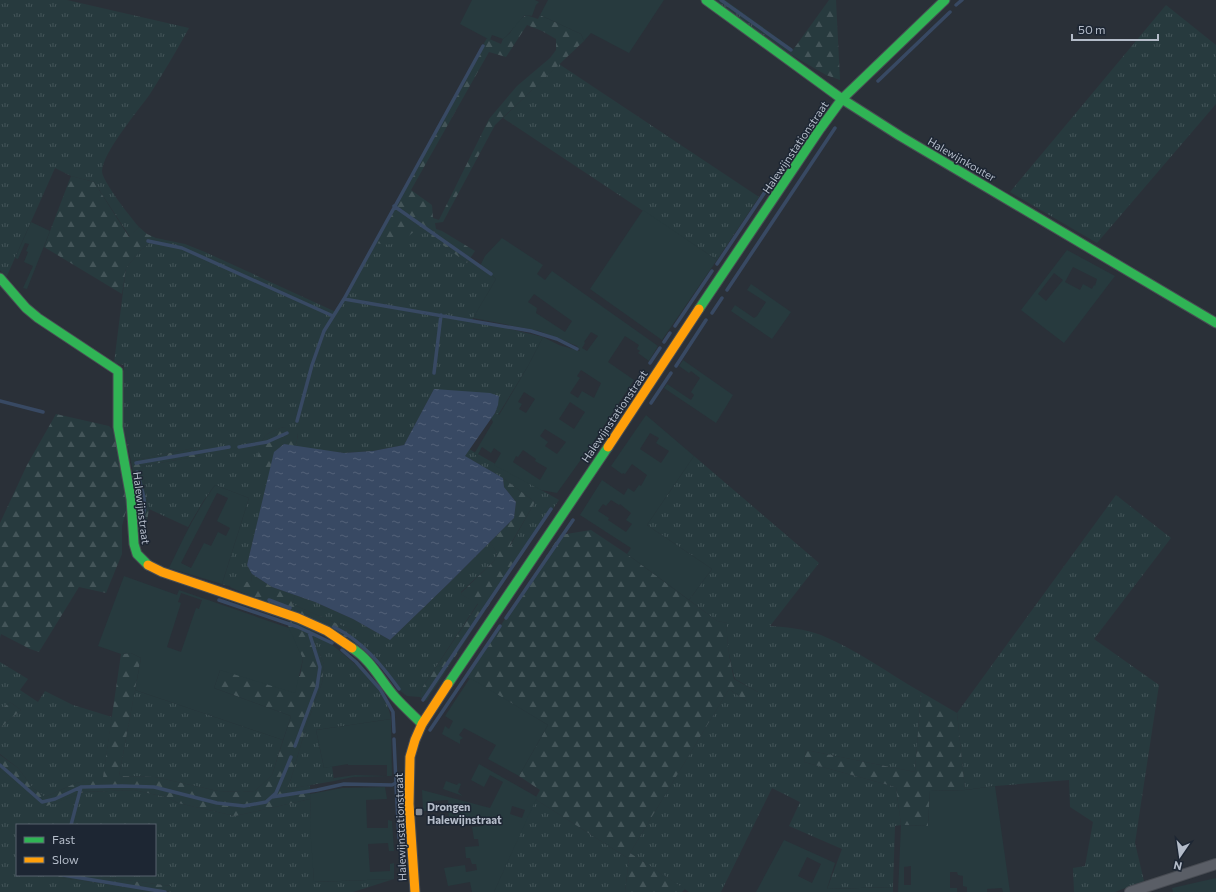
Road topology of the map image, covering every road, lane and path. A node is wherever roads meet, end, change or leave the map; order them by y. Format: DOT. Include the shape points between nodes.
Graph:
graph roads {
  1 [pos="706,0"];
  2 [pos="945,0"];
  3 [pos="842,99"];
  4 [pos="0,278"];
  5 [pos="1216,323"];
  6 [pos="422,724"];
  7 [pos="1216,864"];
  8 [pos="415,892"];
  9 [pos="1130,892"];
  1 -- 3 [label="street, Halewijnkouter"];
  2 -- 3 [label="street, Halewijnstationstraat"];
  3 -- 5 [label="street, Halewijnkouter"];
  3 -- 6 [label="street, Halewijnstationstraat"];
  4 -- 6 [label="street, Halewijnstraat" via="38,318 118,371 117,425 130,493 134,543 141,560 162,572 298,618 327,631 358,652"];
  6 -- 8 [label="street, Halewijnstationstraat" via="410,757 409,777"];
  7 -- 9 [label="street"];
}
